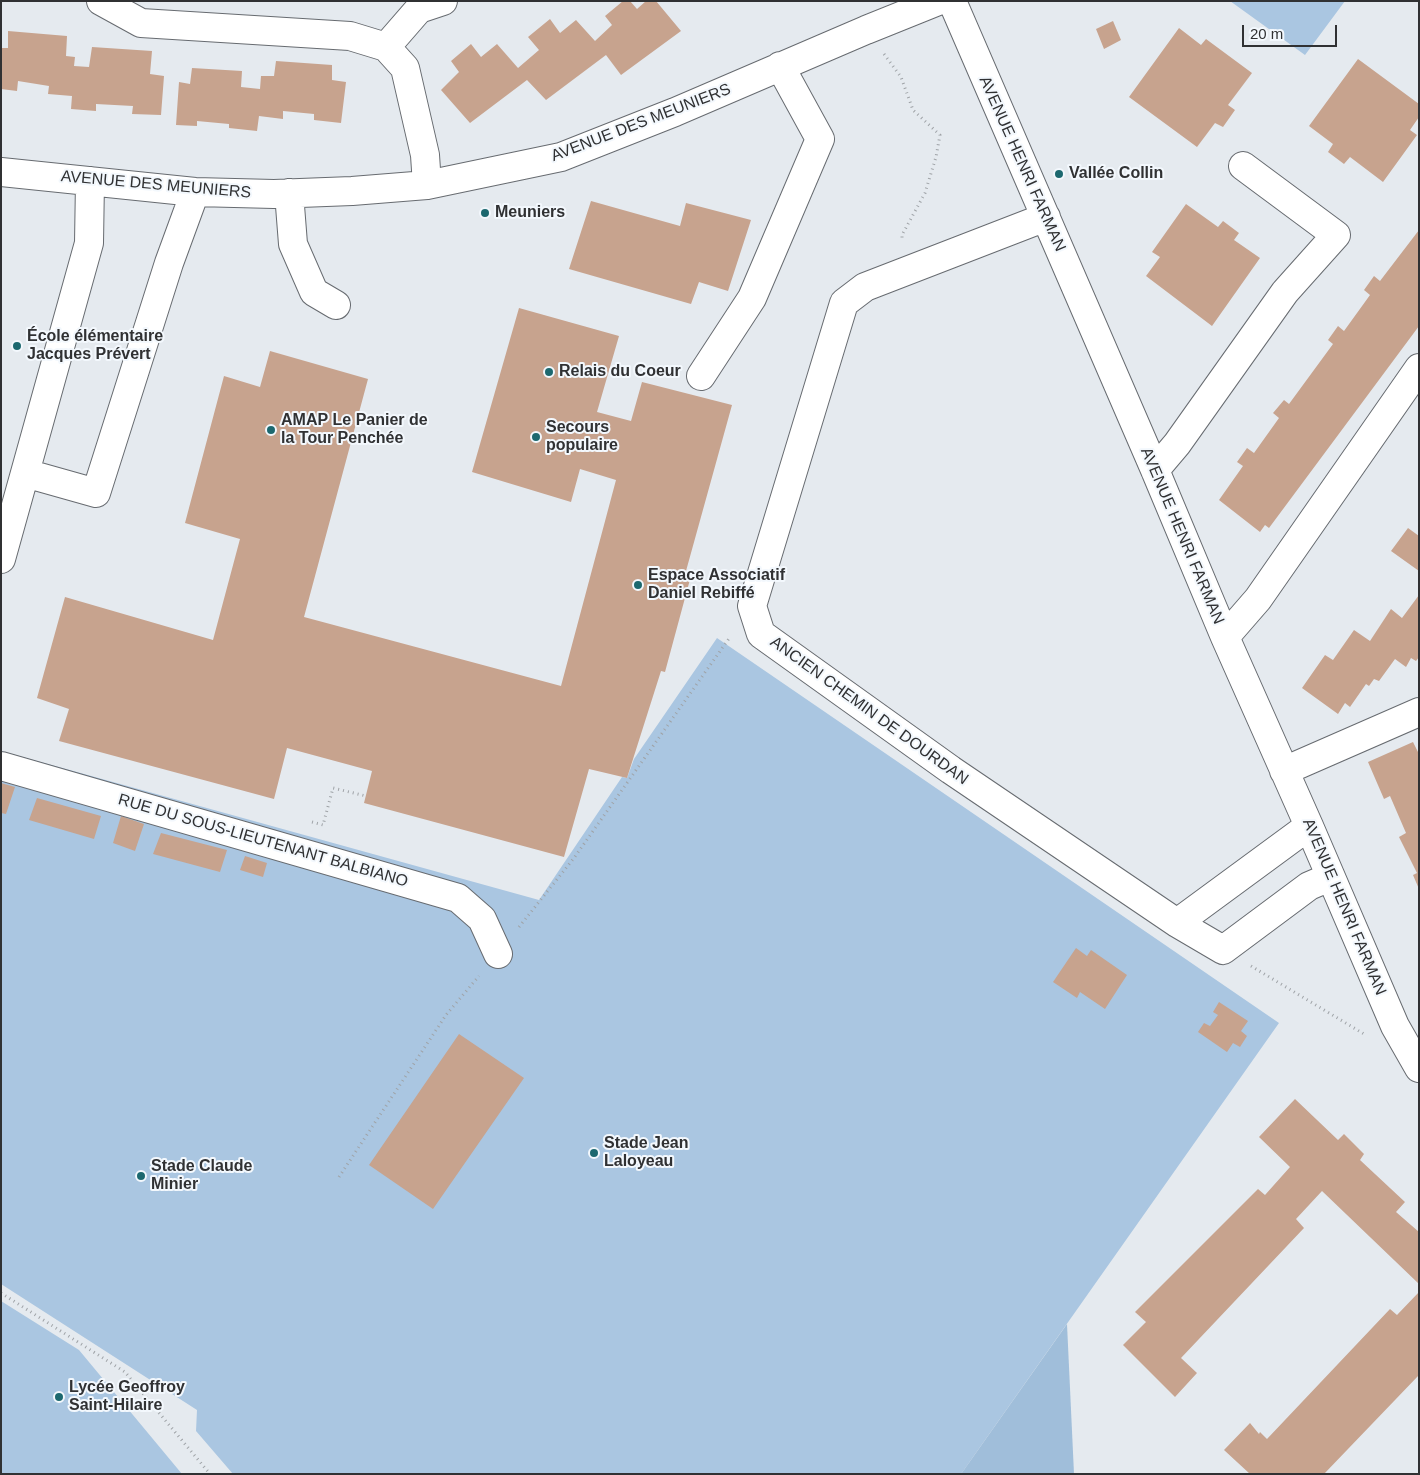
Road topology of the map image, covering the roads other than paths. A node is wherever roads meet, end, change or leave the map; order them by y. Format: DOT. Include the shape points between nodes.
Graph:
graph roads {
  1 [pos="101,1"];
  2 [pos="938,1"];
  3 [pos="952,1"];
  4 [pos="426,4"];
  5 [pos="386,47"];
  6 [pos="780,66"];
  7 [pos="1242,166"];
  8 [pos="1,172"];
  9 [pos="90,181"];
  10 [pos="427,185"];
  11 [pos="195,192"];
  12 [pos="289,193"];
  13 [pos="1046,217"];
  14 [pos="336,305"];
  15 [pos="1419,368"];
  16 [pos="700,376"];
  17 [pos="1155,470"];
  18 [pos="26,473"];
  19 [pos="1,559"];
  20 [pos="1225,637"];
  21 [pos="1419,712"];
  22 [pos="1,766"];
  23 [pos="1284,771"];
  24 [pos="1309,826"];
  25 [pos="1330,877"];
  26 [pos="1177,923"];
  27 [pos="498,954"];
  28 [pos="1419,1068"];
  1 -- 5 [label="street" via="141,23 350,36"];
  2 -- 6 [label="street, AVENUE DES MEUNIERS"];
  3 -- 13 [label="street, AVENUE HENRI FARMAN"];
  4 -- 5 [label="street"];
  5 -- 10 [label="street" via="406,68 425,156"];
  6 -- 10 [label="street, AVENUE DES MEUNIERS" via="561,157"];
  6 -- 16 [label="street" via="820,139 752,298"];
  7 -- 17 [label="street" via="1336,235 1285,292"];
  8 -- 9 [label="street, AVENUE DES MEUNIERS"];
  9 -- 11 [label="street, AVENUE DES MEUNIERS"];
  9 -- 18 [label="street" via="89,243"];
  10 -- 12 [label="street, AVENUE DES MEUNIERS"];
  11 -- 12 [label="street, AVENUE DES MEUNIERS"];
  11 -- 18 [label="street" via="169,263 96,493"];
  12 -- 14 [label="street" via="293,244 314,292"];
  13 -- 17 [label="street, AVENUE HENRI FARMAN"];
  13 -- 26 [label="street, ANCIEN CHEMIN DE DOURDAN" via="865,287 844,303 752,606 761,634 951,770"];
  15 -- 20 [label="street" via="1258,599"];
  17 -- 20 [label="street, AVENUE HENRI FARMAN"];
  18 -- 19 [label="street"];
  20 -- 23 [label="street, AVENUE HENRI FARMAN"];
  21 -- 23 [label="street"];
  22 -- 27 [label="street, RUE DU SOUS-LIEUTENANT BALBIANO" via="458,898 482,919"];
  23 -- 24 [label="street, AVENUE HENRI FARMAN"];
  24 -- 25 [label="street, AVENUE HENRI FARMAN"];
  24 -- 26 [label="street"];
  25 -- 26 [label="street, ANCIEN CHEMIN DE DOURDAN" via="1309,886 1224,950"];
  25 -- 28 [label="street, AVENUE HENRI FARMAN" via="1395,1026"];
}
